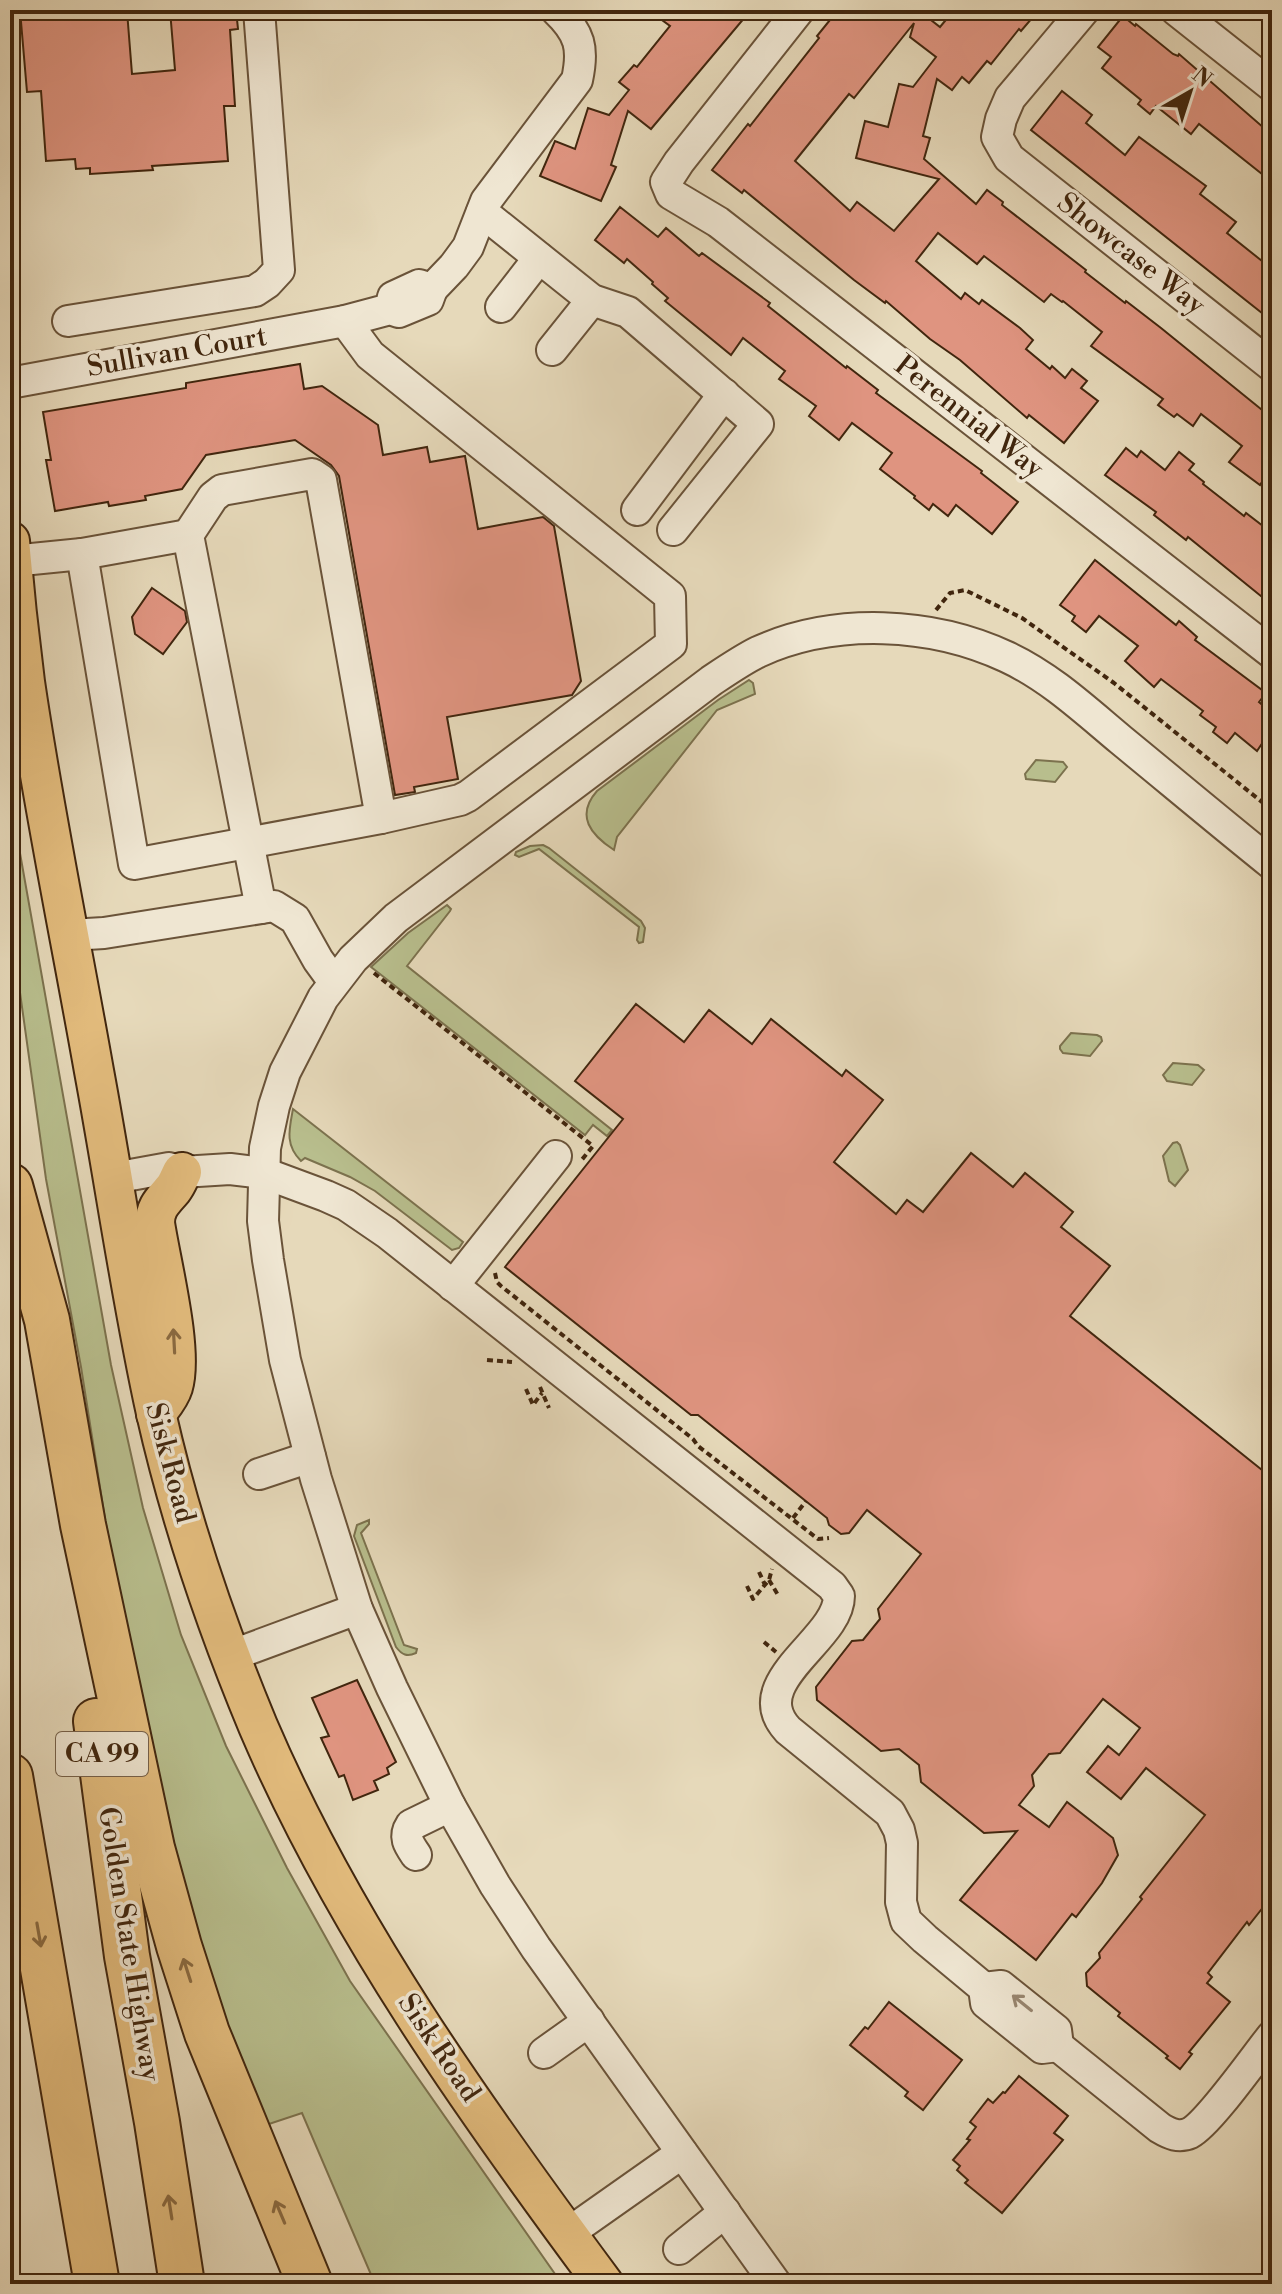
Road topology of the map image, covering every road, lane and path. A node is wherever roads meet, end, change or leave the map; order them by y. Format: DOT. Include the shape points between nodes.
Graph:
graph roads {
  1 [pos="259,10"];
  2 [pos="556,10"];
  3 [pos="799,10"];
  4 [pos="1084,10"];
  5 [pos="1176,10"];
  6 [pos="1208,10"];
  7 [pos="1272,59"];
  8 [pos="1272,86"];
  9 [pos="482,212"];
  10 [pos="539,258"];
  11 [pos="236,294"];
  12 [pos="592,300"];
  13 [pos="501,307"];
  14 [pos="110,314"];
  15 [pos="68,321"];
  16 [pos="345,321"];
  17 [pos="246,339"];
  18 [pos="552,350"];
  19 [pos="116,363"];
  20 [pos="1272,366"];
  21 [pos="10,383"];
  22 [pos="724,394"];
  23 [pos="637,510"];
  24 [pos="673,530"];
  25 [pos="188,535"];
  26 [pos="11,551"];
  27 [pos="82,554"];
  28 [pos="935,614"];
  29 [pos="1272,653"];
  30 [pos="1272,810"];
  31 [pos="381,818"];
  32 [pos="248,844"];
  33 [pos="1272,864"];
  34 [pos="261,908"];
  35 [pos="70,935"];
  36 [pos="369,969"];
  37 [pos="334,982"];
  38 [pos="565,1163"];
  39 [pos="182,1172"];
  40 [pos="264,1173"];
  41 [pos="114,1178"];
  42 [pos="10,1186"];
  43 [pos="10,1226"];
  44 [pos="498,1265"];
  45 [pos="453,1286"];
  46 [pos="526,1389"];
  47 [pos="542,1393"];
  48 [pos="156,1414"];
  49 [pos="310,1457"];
  50 [pos="259,1474"];
  51 [pos="806,1501"];
  52 [pos="793,1518"];
  53 [pos="829,1538"];
  54 [pos="774,1562"];
  55 [pos="759,1572"];
  56 [pos="767,1582"];
  57 [pos="747,1586"];
  58 [pos="778,1595"];
  59 [pos="357,1609"];
  60 [pos="230,1656"];
  61 [pos="10,1776"];
  62 [pos="450,1806"];
  63 [pos="416,1855"];
  64 [pos="589,2021"];
  65 [pos="1272,2036"];
  66 [pos="544,2053"];
  67 [pos="682,2153"];
  68 [pos="725,2212"];
  69 [pos="567,2234"];
  70 [pos="679,2249"];
  71 [pos="97,2284"];
  72 [pos="182,2284"];
  73 [pos="310,2284"];
  74 [pos="604,2284"];
  75 [pos="776,2284"];
  1 -- 11 [label="street" via="279,270 255,291"];
  2 -- 9 [label="street" via="577,36 582,57 577,80"];
  3 -- 29 [label="street, Perennial Way" via="679,162 666,182 671,194 718,222"];
  4 -- 20 [label="street, Showcase Way" via="1010,98 997,137 1009,158"];
  5 -- 8 [label="street"];
  6 -- 7 [label="street"];
  9 -- 10 [label="street"];
  9 -- 16 [label="street, Sullivan Court" via="468,247 428,300 399,312 390,309"];
  10 -- 12 [label="street"];
  10 -- 13 [label="street"];
  11 -- 14 [label="street"];
  11 -- 17 [label="street"];
  12 -- 18 [label="street"];
  12 -- 22 [label="street" via="628,312"];
  14 -- 15 [label="street"];
  14 -- 19 [label="street"];
  16 -- 17 [label="street, Sullivan Court"];
  16 -- 31 [label="street" via="370,355 670,596 671,644 468,796"];
  17 -- 19 [label="street, Sullivan Court"];
  19 -- 21 [label="street, Sullivan Court"];
  22 -- 23 [label="street"];
  22 -- 24 [label="street" via="758,424"];
  25 -- 27 [label="street"];
  25 -- 31 [label="street" via="222,490 312,474 321,480"];
  25 -- 32 [label="street"];
  26 -- 27 [label="street"];
  26 -- 35 [label="main road, Sisk Road" via="25,679"];
  27 -- 32 [label="street" via="134,864"];
  28 -- 30 [label="path" via="944,599 960,589 1022,618 1114,683"];
  31 -- 32 [label="street"];
  32 -- 34 [label="street"];
  33 -- 37 [label="street" via="1071,698 1010,658 935,633 842,630 757,652 711,681 396,918"];
  34 -- 35 [label="street"];
  34 -- 37 [label="street" via="274,906 295,919"];
  35 -- 41 [label="main road, Sisk Road"];
  36 -- 38 [label="path" via="593,1146"];
  37 -- 40 [label="street" via="283,1078"];
  38 -- 45 [label="street"];
  39 -- 40 [label="street"];
  39 -- 41 [label="street" via="169,1168"];
  48 -- 39 [label="main road, one-way" via="175,1376 174,1335 155,1215"];
  40 -- 45 [label="street" via="346,1205"];
  40 -- 49 [label="street" via="268,1260 285,1360"];
  41 -- 48 [label="main road, Sisk Road"];
  73 -- 42 [label="highway, one-way" via="207,2033 152,1848 83,1525 47,1320"];
  72 -- 43 [label="highway, Golden State Highway / CA 99, one-way" via="127,1956 101,1750"];
  44 -- 52 [label="path" via="495,1277 501,1286"];
  45 -- 65 [label="street" via="837,1591 835,1613 781,1682 780,1717 788,1730 890,1813 902,1843 901,1902 906,1921 984,1988 986,2003 1042,2048 1058,2046 1171,2135 1191,2132"];
  46 -- 47 [label="path" via="533,1405"];
  48 -- 60 [label="main road, Sisk Road" via="185,1523"];
  49 -- 50 [label="street"];
  49 -- 59 [label="street"];
  51 -- 52 [label="path"];
  52 -- 53 [label="path" via="818,1539"];
  54 -- 56 [label="path"];
  55 -- 56 [label="path"];
  56 -- 57 [label="path" via="753,1599"];
  56 -- 58 [label="path"];
  59 -- 60 [label="street"];
  59 -- 62 [label="street"];
  60 -- 69 [label="main road, Sisk Road" via="295,1806 374,1948"];
  61 -- 71 [label="highway, one-way"];
  62 -- 63 [label="street" via="407,1830 406,1841"];
  62 -- 64 [label="street" via="523,1927"];
  64 -- 66 [label="street"];
  64 -- 67 [label="street"];
  67 -- 68 [label="street"];
  67 -- 69 [label="street"];
  68 -- 70 [label="street"];
  68 -- 75 [label="street"];
  69 -- 74 [label="main road, Sisk Road"];
}
